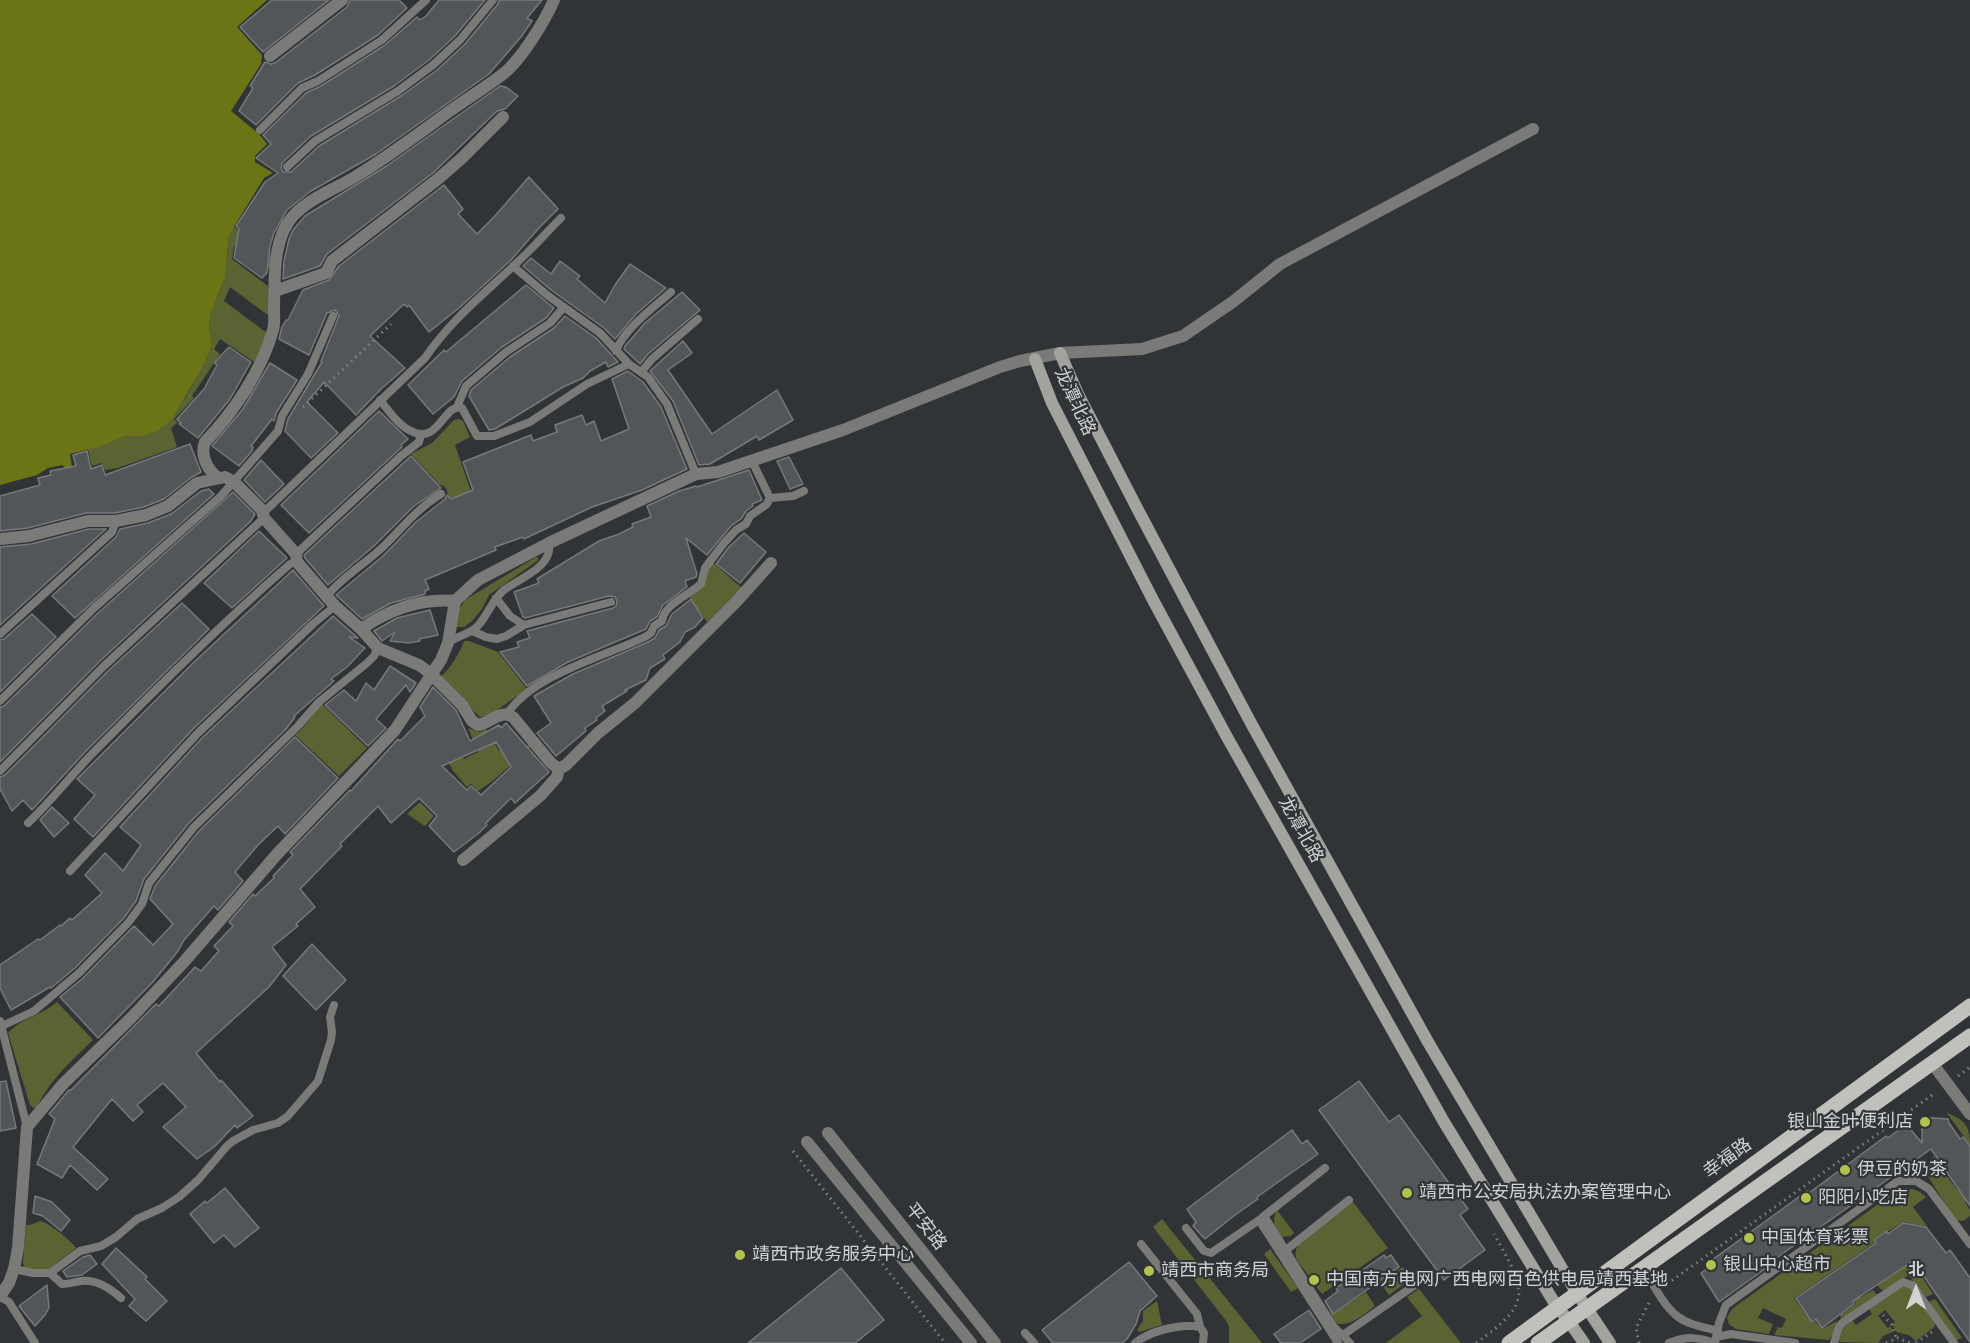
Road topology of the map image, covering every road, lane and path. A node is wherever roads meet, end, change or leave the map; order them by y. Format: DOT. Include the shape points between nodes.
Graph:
graph roads {
  1 [pos="342,0"];
  2 [pos="426,0"];
  3 [pos="493,0"];
  4 [pos="554,0"];
  5 [pos="270,56"];
  6 [pos="503,117"];
  7 [pos="1533,129"];
  8 [pos="260,130"];
  9 [pos="287,167"];
  10 [pos="561,218"];
  11 [pos="513,266"];
  12 [pos="275,291"];
  13 [pos="671,292"];
  14 [pos="564,308"];
  15 [pos="333,316"];
  16 [pos="698,319"];
  17 [pos="391,324"];
  18 [pos="616,351"];
  19 [pos="1060,353"];
  20 [pos="1035,359"];
  21 [pos="629,364"];
  22 [pos="642,371"];
  23 [pos="380,400"];
  24 [pos="457,407"];
  25 [pos="280,426"];
  26 [pos="421,434"];
  27 [pos="751,459"];
  28 [pos="696,474"];
  29 [pos="217,477"];
  30 [pos="234,482"];
  31 [pos="804,491"];
  32 [pos="441,494"];
  33 [pos="770,498"];
  34 [pos="264,516"];
  35 [pos="116,521"];
  36 [pos="0,539"];
  37 [pos="549,543"];
  38 [pos="296,558"];
  39 [pos="771,563"];
  40 [pos="496,598"];
  41 [pos="331,601"];
  42 [pos="455,601"];
  43 [pos="611,602"];
  44 [pos="524,625"];
  45 [pos="361,629"];
  46 [pos="472,631"];
  47 [pos="0,634"];
  48 [pos="448,643"];
  49 [pos="378,648"];
  50 [pos="430,673"];
  51 [pos="0,701"];
  52 [pos="507,714"];
  53 [pos="559,768"];
  54 [pos="0,771"];
  55 [pos="28,823"];
  56 [pos="463,860"];
  57 [pos="70,871"];
  58 [pos="334,1005"];
  59 [pos="1970,1006"];
  60 [pos="1,1023"];
  61 [pos="1970,1036"];
  62 [pos="1932,1063"];
  63 [pos="1970,1067"];
  64 [pos="1948,1083"];
  65 [pos="1970,1114"];
  66 [pos="27,1127"];
  67 [pos="828,1133"];
  68 [pos="807,1142"];
  69 [pos="793,1151"];
  70 [pos="1325,1168"];
  71 [pos="1349,1200"];
  72 [pos="1261,1218"];
  73 [pos="1488,1225"];
  74 [pos="1186,1227"];
  75 [pos="1141,1244"];
  76 [pos="1970,1244"];
  77 [pos="1286,1250"];
  78 [pos="14,1269"];
  79 [pos="1644,1269"];
  80 [pos="50,1273"];
  81 [pos="1415,1285"];
  82 [pos="1658,1290"];
  83 [pos="1576,1292"];
  84 [pos="0,1297"];
  85 [pos="121,1298"];
  86 [pos="1557,1307"];
  87 [pos="1587,1308"];
  88 [pos="1883,1315"];
  89 [pos="1568,1320"];
  90 [pos="1940,1325"];
  91 [pos="1200,1327"];
  92 [pos="1025,1333"];
  93 [pos="1716,1338"];
  94 [pos="1896,1338"];
  95 [pos="1337,1340"];
  96 [pos="35,1343"];
  97 [pos="945,1343"];
  98 [pos="971,1343"];
  99 [pos="995,1343"];
  100 [pos="1034,1343"];
  101 [pos="1135,1343"];
  102 [pos="1203,1343"];
  103 [pos="1350,1343"];
  104 [pos="1476,1343"];
  105 [pos="1509,1343"];
  106 [pos="1538,1343"];
  107 [pos="1584,1343"];
  108 [pos="1610,1343"];
  109 [pos="1639,1343"];
  110 [pos="1669,1343"];
  111 [pos="1795,1343"];
  112 [pos="1834,1343"];
  113 [pos="1886,1343"];
  114 [pos="1910,1343"];
  115 [pos="1916,1343"];
  116 [pos="1954,1343"];
  1 -- 5 [label="street"];
  2 -- 8 [label="lane" via="382,40 302,88"];
  3 -- 9 [label="lane" via="433,66 315,141"];
  4 -- 12 [label="street" via="517,61 503,74 416,138 303,206 290,219 276,255"];
  6 -- 12 [label="street" via="438,179 332,261 326,273"];
  7 -- 19 [label="street" via="1280,264 1183,336 1142,350"];
  10 -- 11 [label="lane"];
  11 -- 14 [label="lane"];
  11 -- 23 [label="lane" via="468,307 425,358"];
  12 -- 29 [label="street" via="274,328 261,362 203,448 209,469"];
  13 -- 18 [label="lane" via="636,323"];
  14 -- 18 [label="lane" via="600,333"];
  14 -- 24 [label="lane" via="550,323 506,352 466,386"];
  15 -- 25 [label="lane"];
  16 -- 22 [label="lane"];
  17 -- 25 [label="path" via="315,398"];
  18 -- 21 [label="lane"];
  19 -- 20 [label="street"];
  19 -- 83 [label="main road, 龙潭北路" via="1252,725 1428,1042"];
  20 -- 27 [label="street" via="1000,367 843,430"];
  20 -- 86 [label="main road, 龙潭北路" via="1052,404 1227,737 1438,1112"];
  21 -- 22 [label="lane"];
  21 -- 24 [label="lane" via="587,384 530,422 494,436 477,436 462,408"];
  22 -- 28 [label="lane" via="667,404"];
  23 -- 26 [label="lane" via="403,426"];
  23 -- 34 [label="lane"];
  24 -- 26 [label="lane" via="440,425"];
  25 -- 30 [label="lane"];
  26 -- 38 [label="lane" via="419,442"];
  27 -- 28 [label="street" via="718,472"];
  27 -- 33 [label="lane"];
  28 -- 37 [label="street"];
  29 -- 30 [label="street"];
  29 -- 35 [label="street" via="197,483 159,511"];
  30 -- 34 [label="street"];
  30 -- 51 [label="lane" via="93,609"];
  31 -- 33 [label="lane"];
  32 -- 41 [label="lane" via="347,575"];
  33 -- 52 [label="lane" via="724,543 705,568 701,584 672,605 650,634 547,679"];
  34 -- 38 [label="street"];
  34 -- 54 [label="lane" via="104,666"];
  35 -- 36 [label="street" via="88,521"];
  35 -- 47 [label="lane" via="112,532"];
  37 -- 40 [label="lane" via="549,556 542,564"];
  37 -- 42 [label="street" via="478,580"];
  38 -- 41 [label="street"];
  38 -- 55 [label="lane" via="230,617"];
  39 -- 53 [label="street" via="635,703"];
  40 -- 44 [label="lane" via="510,616"];
  40 -- 46 [label="lane"];
  41 -- 45 [label="street"];
  41 -- 57 [label="lane" via="314,623 198,734"];
  42 -- 45 [label="street" via="398,608"];
  42 -- 48 [label="street"];
  43 -- 44 [label="lane"];
  44 -- 46 [label="lane" via="497,639"];
  45 -- 49 [label="street"];
  46 -- 48 [label="lane"];
  48 -- 50 [label="street"];
  49 -- 50 [label="street"];
  49 -- 60 [label="lane" via="194,827 149,883 142,904 115,938 34,1011"];
  50 -- 52 [label="street" via="478,725"];
  50 -- 66 [label="street" via="395,730 294,835 183,963 63,1083"];
  52 -- 53 [label="street"];
  53 -- 56 [label="street" via="557,777 540,796"];
  58 -- 80 [label="lane" via="331,1040 318,1081 288,1116 233,1141 178,1197 136,1220 101,1246 80,1251"];
  59 -- 83 [label="main road, 幸福路"];
  60 -- 66 [label="lane"];
  61 -- 62 [label="main road"];
  62 -- 64 [label="street"];
  62 -- 79 [label="main road"];
  63 -- 64 [label="path"];
  64 -- 65 [label="street"];
  64 -- 82 [label="path"];
  66 -- 78 [label="street"];
  67 -- 99 [label="street, 平安路"];
  68 -- 98 [label="street, 平安路"];
  69 -- 97 [label="path"];
  70 -- 72 [label="lane"];
  71 -- 77 [label="lane"];
  72 -- 74 [label="lane" via="1211,1253 1204,1251"];
  72 -- 77 [label="lane"];
  72 -- 95 [label="lane"];
  73 -- 104 [label="path" via="1517,1277 1520,1297 1509,1315"];
  75 -- 91 [label="lane" via="1197,1314"];
  76 -- 93 [label="lane" via="1929,1189 1916,1181 1898,1181 1726,1305"];
  77 -- 95 [label="lane" via="1333,1326"];
  78 -- 80 [label="lane"];
  78 -- 84 [label="street"];
  79 -- 82 [label="lane"];
  79 -- 87 [label="main road"];
  80 -- 85 [label="lane" via="62,1284 96,1283"];
  81 -- 95 [label="lane"];
  82 -- 93 [label="lane" via="1677,1316"];
  82 -- 109 [label="path" via="1638,1321"];
  83 -- 86 [label="main road, 幸福路"];
  83 -- 87 [label="main road, 龙潭北路"];
  84 -- 96 [label="lane" via="9,1302"];
  86 -- 89 [label="main road, 龙潭北路"];
  86 -- 105 [label="main road, 幸福路"];
  87 -- 89 [label="main road"];
  87 -- 108 [label="main road, 龙潭北路"];
  88 -- 94 [label="path"];
  89 -- 106 [label="main road"];
  89 -- 107 [label="main road, 龙潭北路"];
  90 -- 112 [label="lane" via="1912,1285 1903,1282 1842,1323"];
  90 -- 115 [label="path"];
  90 -- 116 [label="lane"];
  91 -- 101 [label="lane" via="1164,1331"];
  91 -- 102 [label="lane"];
  92 -- 100 [label="lane"];
  93 -- 110 [label="lane" via="1688,1337"];
  93 -- 111 [label="lane" via="1731,1334"];
  94 -- 113 [label="path"];
  94 -- 114 [label="path"];
  95 -- 103 [label="lane"];
}
